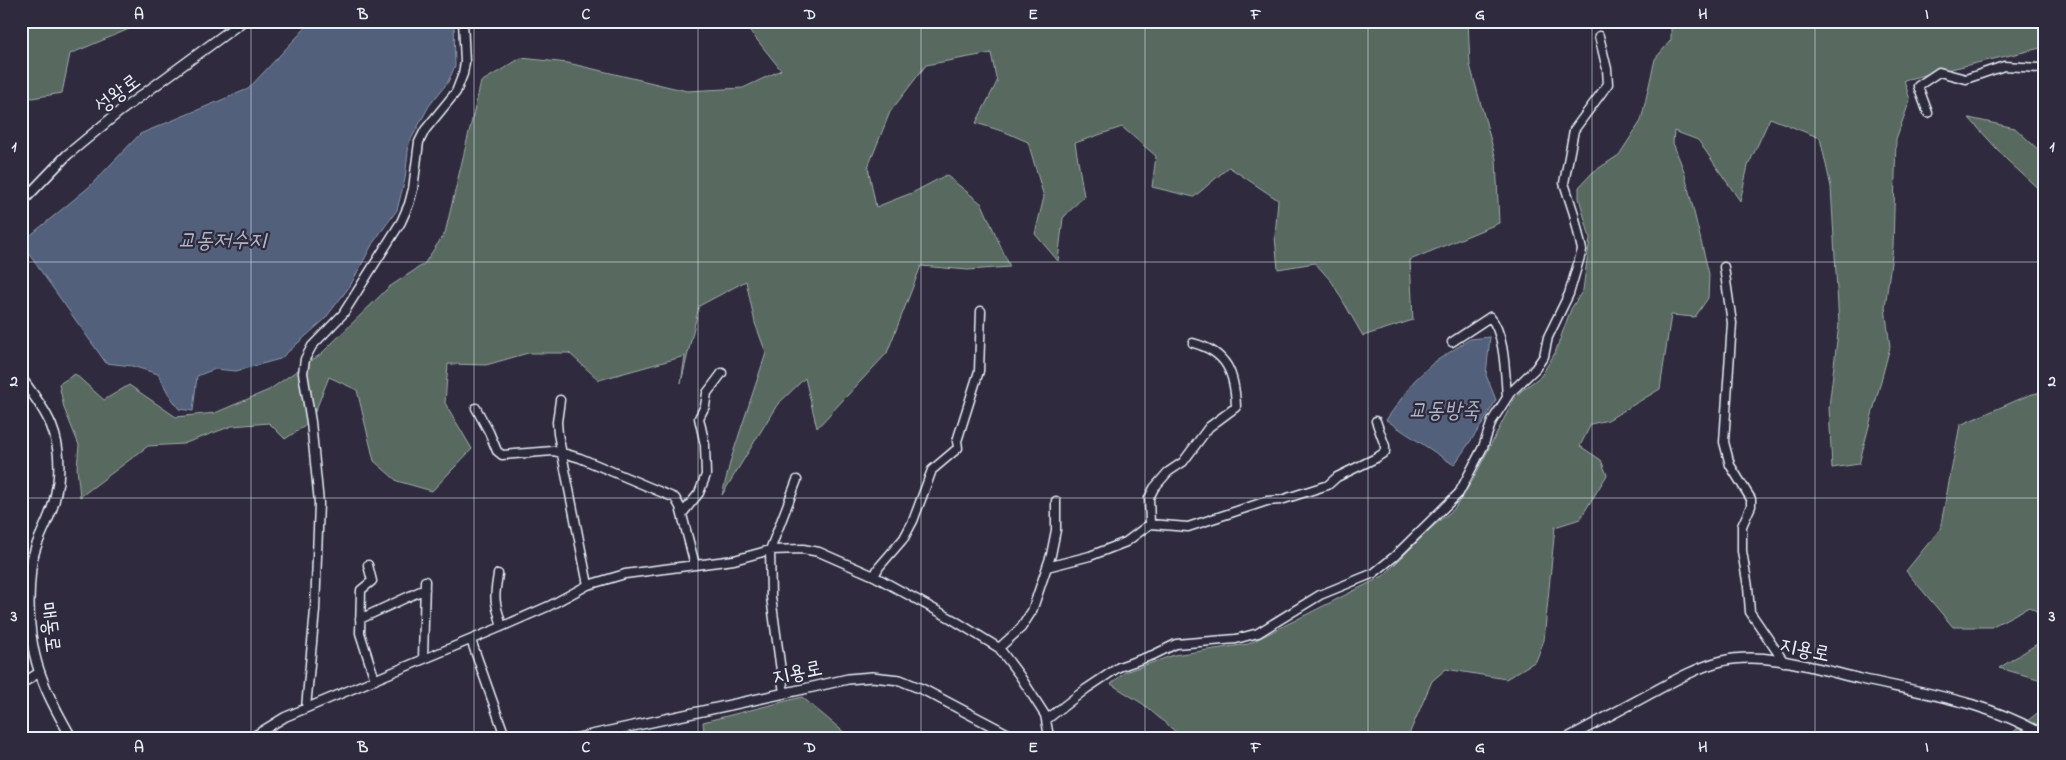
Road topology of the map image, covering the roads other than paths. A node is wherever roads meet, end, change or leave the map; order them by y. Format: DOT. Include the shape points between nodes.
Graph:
graph roads {
  1 [pos="243,21"];
  2 [pos="462,21"];
  3 [pos="1599,36"];
  4 [pos="2045,66"];
  5 [pos="1928,113"];
  6 [pos="21,203"];
  7 [pos="1724,267"];
  8 [pos="981,311"];
  9 [pos="1452,342"];
  10 [pos="1193,343"];
  11 [pos="722,373"];
  12 [pos="21,378"];
  13 [pos="1507,397"];
  14 [pos="560,400"];
  15 [pos="476,408"];
  16 [pos="1376,421"];
  17 [pos="563,453"];
  18 [pos="797,480"];
  19 [pos="1056,501"];
  20 [pos="682,514"];
  21 [pos="1150,524"];
  22 [pos="770,550"];
  23 [pos="368,565"];
  24 [pos="695,565"];
  25 [pos="1047,567"];
  26 [pos="26,570"];
  27 [pos="498,574"];
  28 [pos="874,576"];
  29 [pos="588,585"];
  30 [pos="360,619"];
  31 [pos="501,627"];
  32 [pos="471,640"];
  33 [pos="999,648"];
  34 [pos="423,659"];
  35 [pos="1784,662"];
  36 [pos="40,672"];
  37 [pos="375,680"];
  38 [pos="21,684"];
  39 [pos="784,693"];
  40 [pos="306,708"];
  41 [pos="1046,720"];
  42 [pos="2045,736"];
  43 [pos="72,739"];
  44 [pos="249,739"];
  45 [pos="506,739"];
  46 [pos="573,739"];
  47 [pos="1018,739"];
  48 [pos="1048,739"];
  49 [pos="1566,739"];
  1 -- 6 [label="street, 성왕로" via="119,112 67,155"];
  2 -- 40 [label="street" via="463,74 456,92 419,142 413,189 401,222 343,314 312,346 305,359 303,374 319,503 315,610"];
  3 -- 13 [label="street" via="1608,84 1574,130 1564,183 1582,250 1569,294 1548,337 1544,356"];
  4 -- 5 [label="street" via="2004,66 1966,79 1939,72 1918,86"];
  7 -- 35 [label="street" via="1732,323 1724,442 1730,465 1751,499 1742,526 1750,612"];
  8 -- 28 [label="street" via="979,371 957,441 958,448 932,470 904,538"];
  9 -- 13 [label="street" via="1490,317 1497,324"];
  10 -- 21 [label="street" via="1222,356 1236,394 1236,407 1209,427 1183,462 1168,472 1154,488 1150,498"];
  11 -- 20 [label="street" via="706,394 699,418 705,445 706,475 699,492"];
  12 -- 26 [label="street, 매동로" via="54,428 60,466 52,510"];
  13 -- 41 [label="street" via="1492,421 1483,447 1459,492 1374,574 1320,595 1258,633 1236,639 1176,644 1119,667"];
  14 -- 17 [label="street" via="557,422"];
  15 -- 17 [label="street" via="502,456"];
  16 -- 21 [label="street" via="1384,452 1328,485 1226,514 1199,525"];
  17 -- 20 [label="street" via="675,498"];
  17 -- 29 [label="street"];
  18 -- 22 [label="street"];
  19 -- 25 [label="street" via="1056,530"];
  20 -- 24 [label="street"];
  21 -- 25 [label="street" via="1126,542"];
  22 -- 24 [label="street" via="734,560"];
  22 -- 28 [label="street" via="819,552"];
  22 -- 39 [label="street" via="770,597"];
  23 -- 30 [label="street" via="372,581 361,590"];
  24 -- 29 [label="street" via="625,574"];
  25 -- 33 [label="street" via="1032,611 1021,628"];
  26 -- 36 [label="street, 매동로" via="29,616"];
  27 -- 31 [label="street" via="496,604"];
  28 -- 33 [label="street"];
  29 -- 31 [label="street"];
  30 -- 34 [label="street" via="425,585"];
  30 -- 37 [label="street" via="360,633"];
  31 -- 32 [label="street"];
  32 -- 34 [label="street"];
  32 -- 45 [label="street"];
  33 -- 41 [label="street"];
  34 -- 37 [label="street"];
  35 -- 42 [label="street, 지용로" via="1979,707 2024,723"];
  35 -- 49 [label="street, 지용로" via="1744,657 1721,661 1687,674"];
  36 -- 38 [label="street"];
  36 -- 43 [label="street, 매동로"];
  37 -- 40 [label="street"];
  39 -- 46 [label="street, 지용로"];
  39 -- 47 [label="street, 지용로" via="872,677 900,680"];
  40 -- 44 [label="street"];
  41 -- 48 [label="street"];
}
